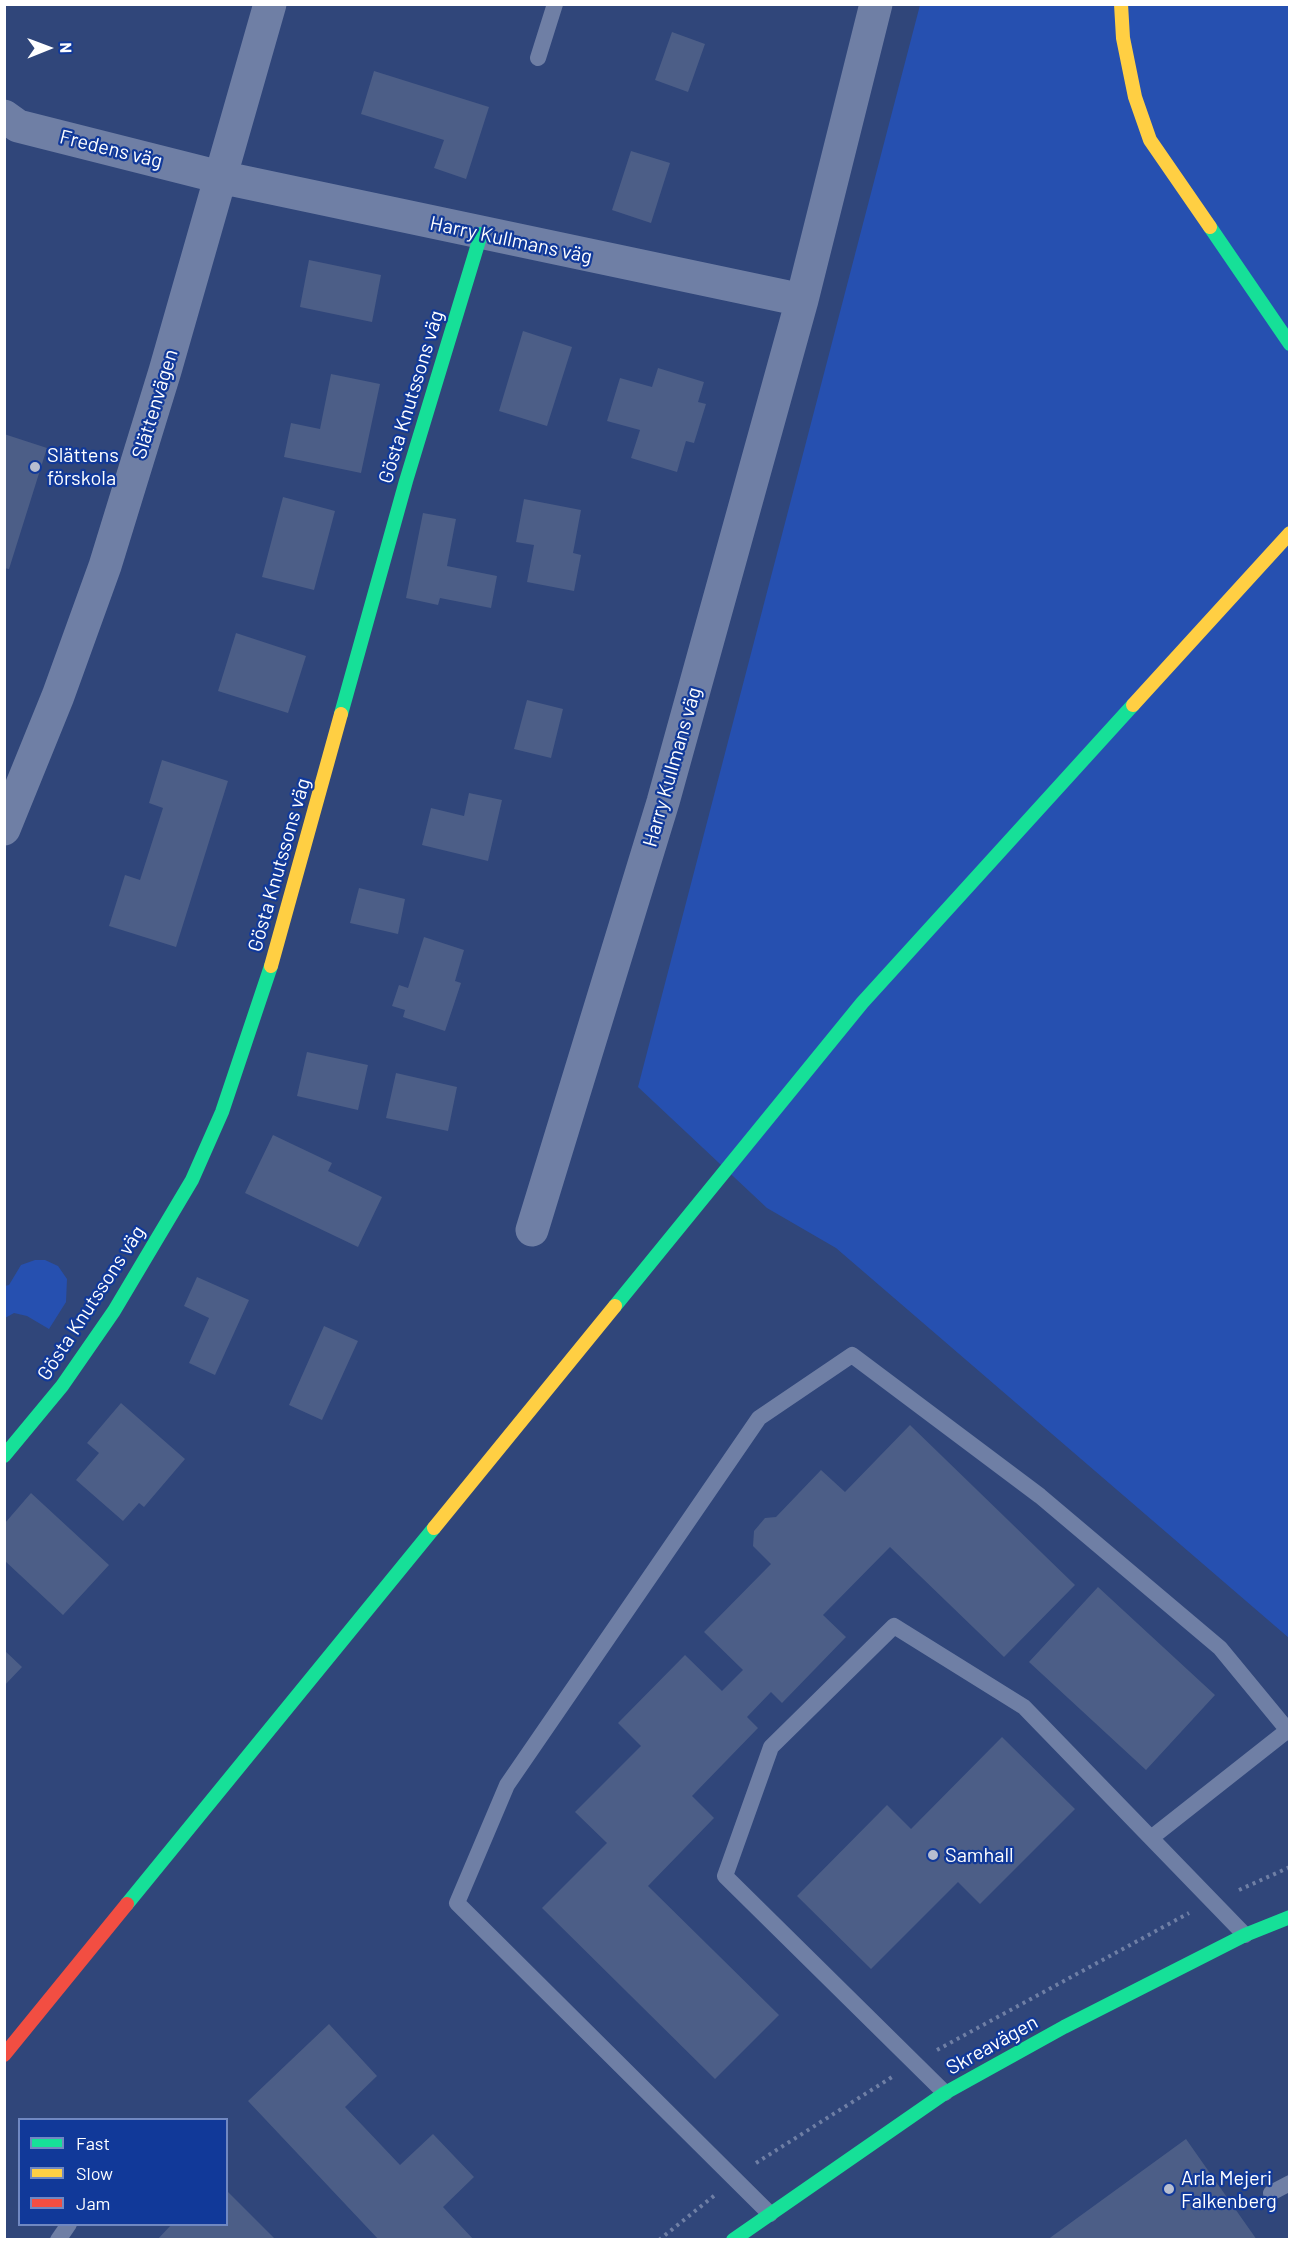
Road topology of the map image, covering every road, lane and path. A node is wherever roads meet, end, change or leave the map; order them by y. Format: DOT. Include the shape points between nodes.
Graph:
graph roads {
  1 [pos="270,4"];
  2 [pos="555,4"];
  3 [pos="876,4"];
  4 [pos="1121,4"];
  5 [pos="538,58"];
  6 [pos="4,116"];
  7 [pos="219,177"];
  8 [pos="481,234"];
  9 [pos="802,300"];
  10 [pos="1290,344"];
  11 [pos="1290,533"];
  12 [pos="4,829"];
  13 [pos="532,1230"];
  14 [pos="4,1456"];
  15 [pos="1289,1732"];
  16 [pos="1150,1838"];
  17 [pos="1290,1917"];
  18 [pos="1245,1935"];
  19 [pos="4,2055"];
  20 [pos="945,2093"];
  21 [pos="1290,2183"];
  22 [pos="1271,2193"];
  23 [pos="770,2214"];
  24 [pos="68,2226"];
  25 [pos="58,2240"];
  26 [pos="733,2240"];
  1 -- 7 [label="street, Slättenvägen"];
  2 -- 5 [label="lane"];
  3 -- 9 [label="street, Harry Kullmans väg"];
  4 -- 10 [label="main road" via="1123,38 1135,97 1150,140"];
  6 -- 7 [label="street, Fredens väg" via="18,126"];
  7 -- 8 [label="street, Harry Kullmans väg"];
  7 -- 12 [label="street, Slättenvägen" via="105,566"];
  8 -- 9 [label="street, Harry Kullmans väg"];
  8 -- 14 [label="main road, Gösta Knutssons väg" via="406,481 261,999 222,1112 192,1180 114,1311 62,1386"];
  9 -- 13 [label="street, Harry Kullmans väg" via="663,802"];
  11 -- 19 [label="main road" via="862,1003"];
  15 -- 16 [label="lane"];
  15 -- 23 [label="lane" via="1220,1648 1040,1496 852,1355 759,1418 507,1785 458,1902"];
  16 -- 18 [label="lane"];
  16 -- 20 [label="lane" via="1024,1707 894,1626 771,1747 725,1876"];
  17 -- 18 [label="main road, Skreavägen"];
  18 -- 20 [label="main road, Skreavägen"];
  20 -- 23 [label="main road, Skreavägen"];
  21 -- 22 [label="lane"];
  23 -- 26 [label="main road, Skreavägen"];
  24 -- 25 [label="lane"];
}
